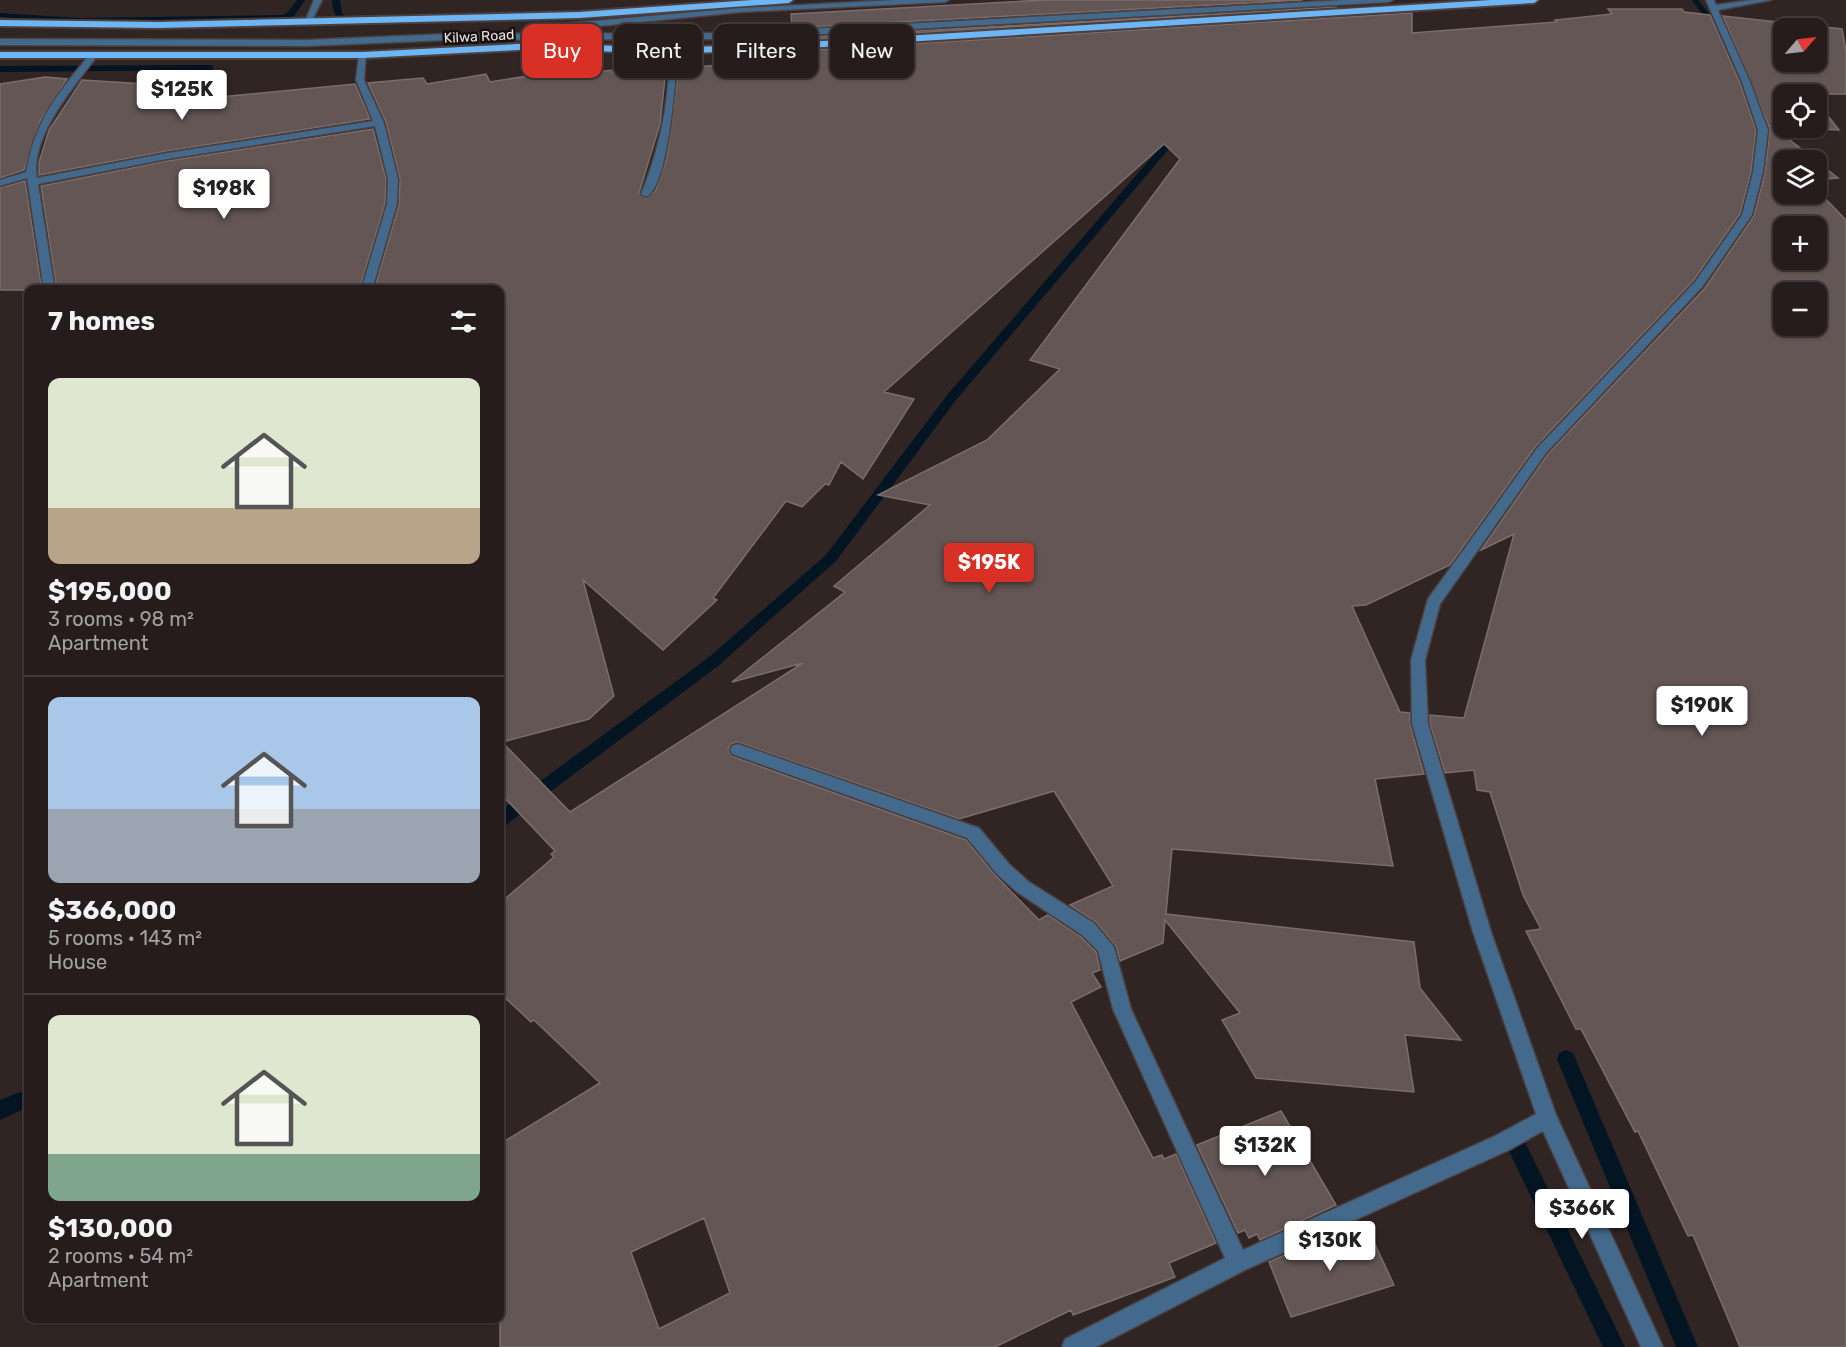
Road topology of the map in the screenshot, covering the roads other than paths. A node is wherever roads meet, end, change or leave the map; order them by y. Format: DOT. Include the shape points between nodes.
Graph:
graph roads {
  1 [pos="318,0"];
  2 [pos="789,0"];
  3 [pos="945,0"];
  4 [pos="1389,0"];
  5 [pos="1534,0"];
  6 [pos="1767,0"];
  7 [pos="1711,4"];
  8 [pos="307,22"];
  9 [pos="0,23"];
  10 [pos="447,37"];
  11 [pos="0,42"];
  12 [pos="614,49"];
  13 [pos="702,50"];
  14 [pos="0,55"];
  15 [pos="93,56"];
  16 [pos="363,56"];
  17 [pos="671,78"];
  18 [pos="379,123"];
  19 [pos="33,178"];
  20 [pos="0,183"];
  21 [pos="646,194"];
  22 [pos="49,285"];
  23 [pos="368,285"];
  24 [pos="738,750"];
  25 [pos="1547,1118"];
  26 [pos="1238,1263"];
  27 [pos="1073,1347"];
  28 [pos="1652,1347"];
  1 -- 8 [label="street"];
  2 -- 8 [label="highway, Kilwa Road" via="579,15"];
  3 -- 10 [label="street" via="741,10"];
  4 -- 10 [label="street" via="736,36"];
  5 -- 13 [label="highway, Kilwa Road"];
  6 -- 7 [label="street"];
  7 -- 25 [label="street" via="1763,130 1747,215 1699,284 1542,450 1433,603 1418,660 1420,724 1482,932"];
  8 -- 9 [label="highway, Kilwa Road"];
  10 -- 11 [label="street" via="307,43"];
  12 -- 16 [label="highway, Kilwa Road" via="538,46"];
  14 -- 15 [label="highway, Kilwa Road"];
  15 -- 16 [label="highway, Kilwa Road"];
  15 -- 19 [label="street" via="52,108 35,150"];
  16 -- 18 [label="street" via="360,80"];
  17 -- 21 [label="street" via="665,142 659,168"];
  18 -- 19 [label="street"];
  18 -- 23 [label="street" via="393,179 392,204"];
  19 -- 20 [label="street"];
  19 -- 22 [label="street"];
  24 -- 26 [label="street" via="973,833 1023,887 1088,929 1105,947 1122,1009"];
  25 -- 26 [label="street" via="1502,1143"];
  25 -- 28 [label="street"];
  26 -- 27 [label="street"];
}
